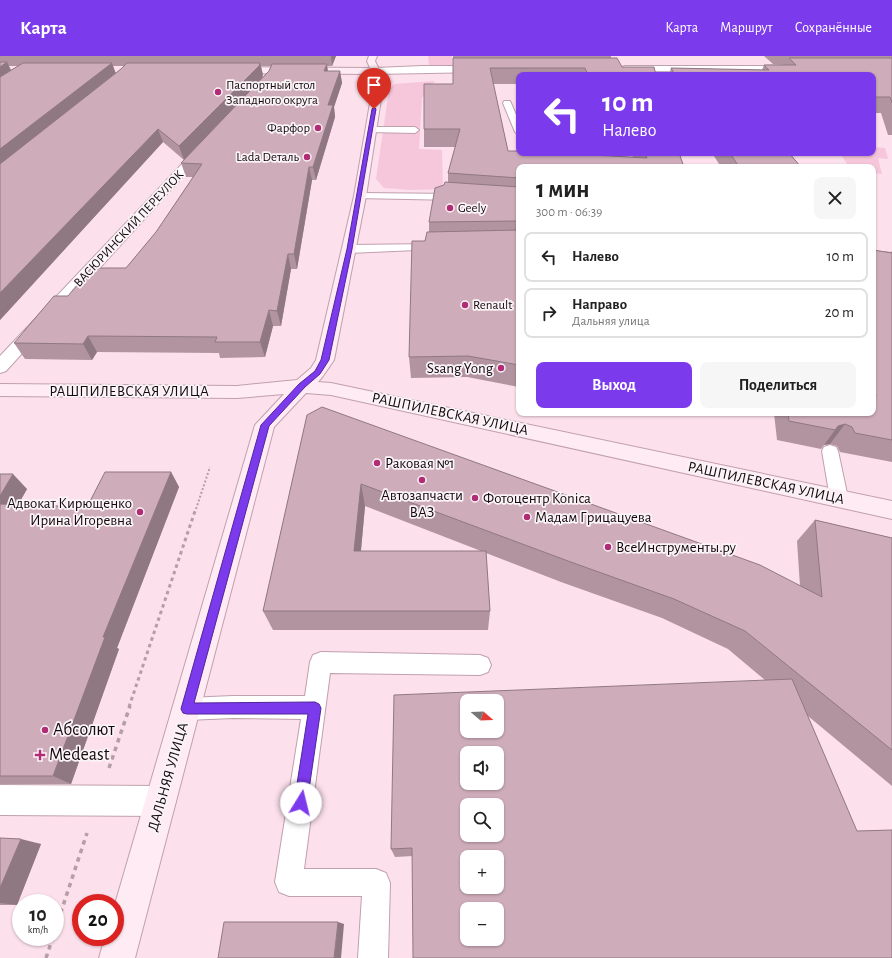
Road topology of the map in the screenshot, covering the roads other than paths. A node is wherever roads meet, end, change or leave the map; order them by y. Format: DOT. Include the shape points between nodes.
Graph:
graph roads {
  1 [pos="373,56"];
  2 [pos="494,69"];
  3 [pos="613,69"];
  4 [pos="799,69"];
  5 [pos="226,70"];
  6 [pos="270,70"];
  7 [pos="375,71"];
  8 [pos="710,72"];
  9 [pos="261,86"];
  10 [pos="506,103"];
  11 [pos="516,125"];
  12 [pos="371,130"];
  13 [pos="415,130"];
  14 [pos="213,138"];
  15 [pos="360,196"];
  16 [pos="471,198"];
  17 [pos="450,247"];
  18 [pos="350,249"];
  19 [pos="0,367"];
  20 [pos="302,386"];
  21 [pos="0,390"];
  22 [pos="830,451"];
  23 [pos="838,498"];
  24 [pos="892,510"];
  25 [pos="480,665"];
  26 [pos="315,708"];
  27 [pos="187,709"];
  28 [pos="0,800"];
  29 [pos="161,801"];
  30 [pos="117,958"];
  31 [pos="373,958"];
  1 -- 7 [label="street, ДАЛЬНЯЯ УЛИЦА" via="371,60"];
  2 -- 7 [label="street" via="423,68"];
  3 -- 8 [label="street"];
  4 -- 8 [label="street"];
  5 -- 6 [label="street"];
  6 -- 7 [label="street"];
  6 -- 9 [label="street" via="267,80"];
  7 -- 12 [label="street, ДАЛЬНЯЯ УЛИЦА" via="379,80"];
  10 -- 11 [label="lane"];
  12 -- 13 [label="lane"];
  12 -- 15 [label="street, ДАЛЬНЯЯ УЛИЦА"];
  14 -- 19 [label="street, ВАСЮРИНСКИЙ ПЕРЕУЛОК"];
  15 -- 16 [label="lane"];
  15 -- 18 [label="street, ДАЛЬНЯЯ УЛИЦА"];
  17 -- 18 [label="lane"];
  18 -- 20 [label="street, ДАЛЬНЯЯ УЛИЦА" via="325,360"];
  20 -- 21 [label="street, РАШПИЛЕВСКАЯ УЛИЦА" via="237,392"];
  20 -- 23 [label="street, РАШПИЛЕВСКАЯ УЛИЦА" via="361,395"];
  20 -- 27 [label="street, ДАЛЬНЯЯ УЛИЦА" via="265,425"];
  22 -- 23 [label="lane"];
  23 -- 24 [label="street, РАШПИЛЕВСКАЯ УЛИЦА"];
  25 -- 26 [label="lane" via="321,662"];
  26 -- 27 [label="lane"];
  26 -- 31 [label="lane" via="289,882 376,883"];
  27 -- 29 [label="street, ДАЛЬНЯЯ УЛИЦА"];
  28 -- 29 [label="street"];
  29 -- 30 [label="street, ДАЛЬНЯЯ УЛИЦА"];
}
